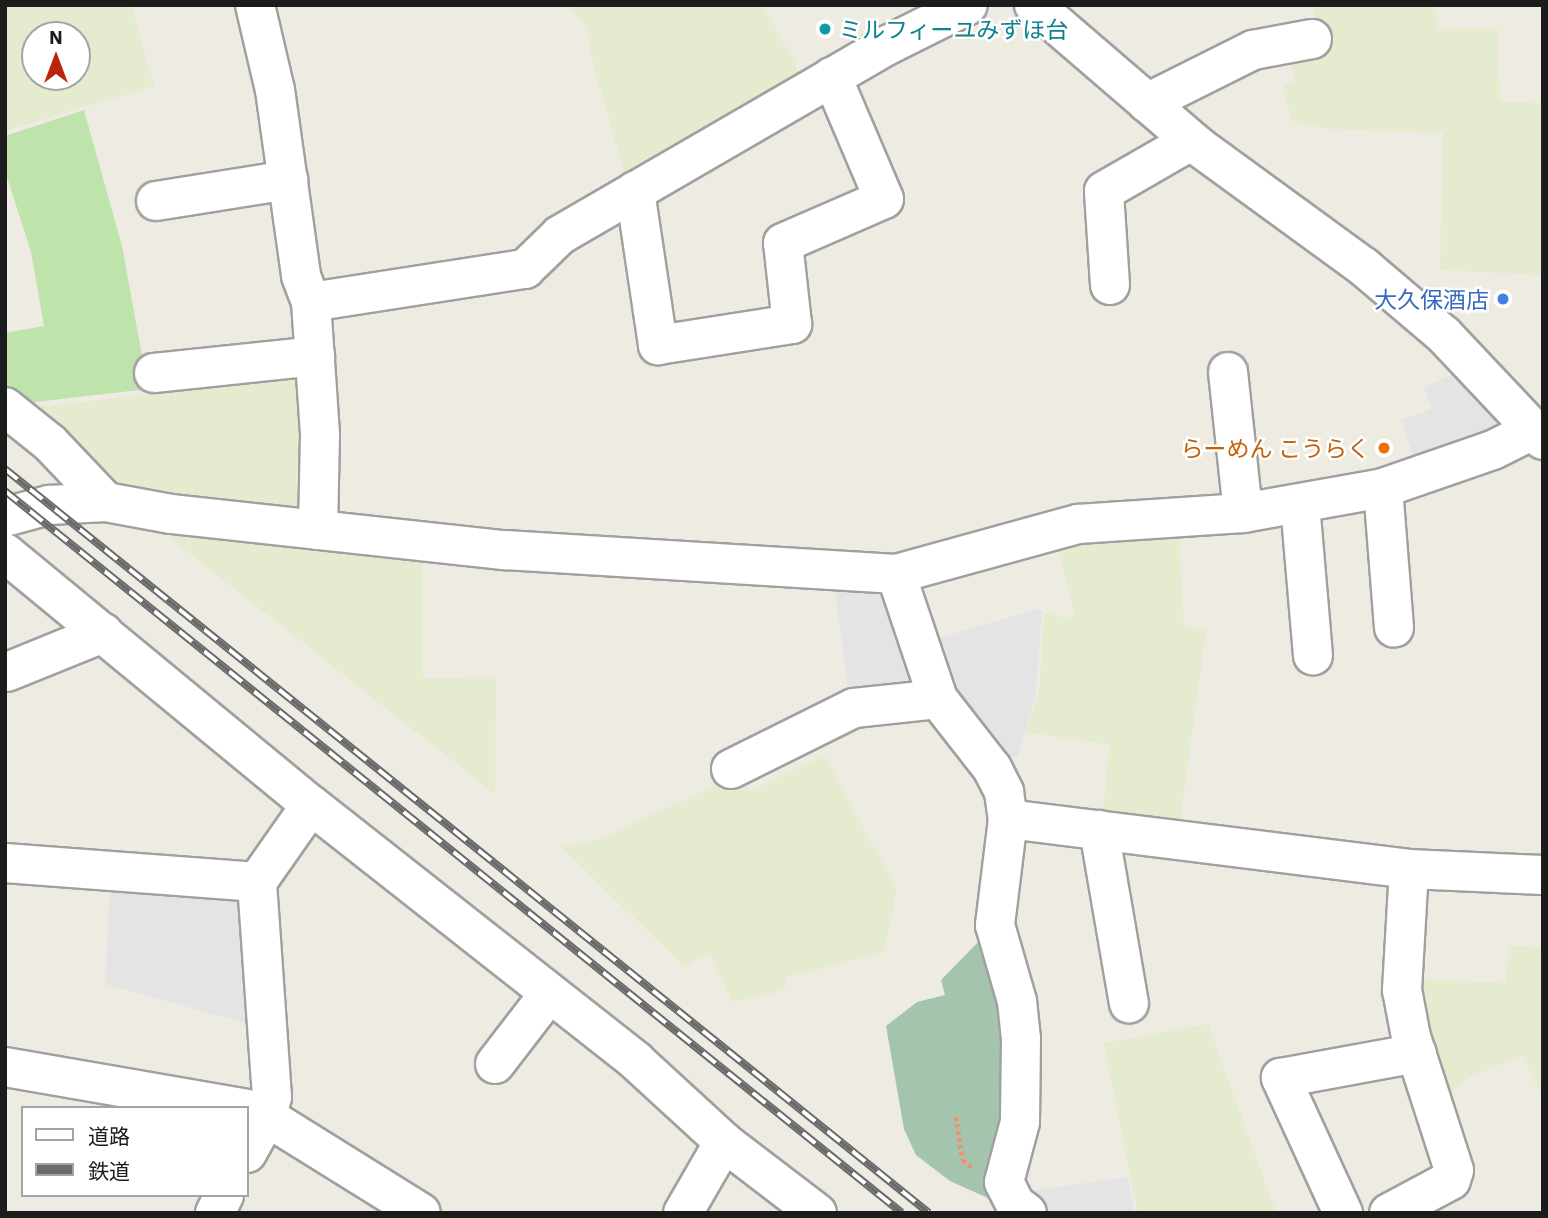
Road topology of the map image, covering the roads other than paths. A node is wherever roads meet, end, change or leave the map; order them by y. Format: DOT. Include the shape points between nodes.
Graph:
graph roads {
  1 [pos="255,5"];
  2 [pos="968,5"];
  3 [pos="1034,5"];
  4 [pos="1312,39"];
  5 [pos="832,77"];
  6 [pos="1147,103"];
  7 [pos="1191,141"];
  8 [pos="288,180"];
  9 [pos="635,191"];
  10 [pos="156,201"];
  11 [pos="1110,285"];
  12 [pos="311,302"];
  13 [pos="315,356"];
  14 [pos="1227,372"];
  15 [pos="154,373"];
  16 [pos="5,407"];
  17 [pos="1540,435"];
  18 [pos="1383,488"];
  19 [pos="106,502"];
  20 [pos="1300,504"];
  21 [pos="1243,513"];
  22 [pos="5,517"];
  23 [pos="318,530"];
  24 [pos="5,553"];
  25 [pos="897,574"];
  26 [pos="1394,628"];
  27 [pos="103,633"];
  28 [pos="1313,655"];
  29 [pos="7,672"];
  30 [pos="938,698"];
  31 [pos="731,769"];
  32 [pos="311,805"];
  33 [pos="1008,819"];
  34 [pos="1099,830"];
  35 [pos="5,863"];
  36 [pos="1409,869"];
  37 [pos="1543,875"];
  38 [pos="257,882"];
  39 [pos="549,993"];
  40 [pos="1129,1003"];
  41 [pos="1417,1053"];
  42 [pos="495,1064"];
  43 [pos="5,1067"];
  44 [pos="224,1106"];
  45 [pos="252,1111"];
  46 [pos="724,1142"];
  47 [pos="248,1145"];
  48 [pos="223,1197"];
  49 [pos="215,1213"];
  50 [pos="421,1213"];
  51 [pos="683,1213"];
  52 [pos="817,1213"];
  53 [pos="1027,1213"];
  54 [pos="1343,1213"];
  55 [pos="1389,1213"];
  1 -- 8 [label="street" via="275,90"];
  2 -- 5 [label="street"];
  3 -- 6 [label="street"];
  4 -- 6 [label="street" via="1254,50"];
  5 -- 9 [label="street"];
  5 -- 9 [label="street" via="884,200 783,243 792,324 658,345"];
  6 -- 7 [label="street"];
  7 -- 11 [label="street" via="1104,191"];
  7 -- 17 [label="street" via="1364,267 1444,335"];
  8 -- 10 [label="street"];
  8 -- 12 [label="street" via="301,276"];
  9 -- 12 [label="street" via="559,235 525,269"];
  12 -- 13 [label="street"];
  13 -- 15 [label="street"];
  13 -- 23 [label="street" via="320,435"];
  14 -- 21 [label="street"];
  16 -- 19 [label="street" via="50,443"];
  17 -- 18 [label="street"];
  18 -- 20 [label="street"];
  18 -- 26 [label="street"];
  19 -- 22 [label="street" via="49,505"];
  19 -- 23 [label="street"];
  20 -- 21 [label="street"];
  20 -- 28 [label="street"];
  21 -- 25 [label="street" via="1078,524"];
  23 -- 25 [label="street" via="505,550"];
  24 -- 27 [label="street"];
  25 -- 30 [label="street"];
  27 -- 29 [label="street"];
  27 -- 32 [label="street"];
  30 -- 31 [label="street" via="854,708"];
  30 -- 33 [label="street" via="992,768 1004,792"];
  32 -- 38 [label="street"];
  32 -- 39 [label="street"];
  33 -- 34 [label="street"];
  33 -- 53 [label="street" via="995,925 1017,1001 1021,1039 1020,1122 1004,1182 1015,1204"];
  34 -- 36 [label="street"];
  34 -- 40 [label="street"];
  35 -- 38 [label="street"];
  36 -- 37 [label="street"];
  36 -- 41 [label="street" via="1402,990"];
  38 -- 45 [label="street" via="272,1097"];
  39 -- 42 [label="street"];
  39 -- 46 [label="street" via="636,1061"];
  41 -- 54 [label="street" via="1281,1078"];
  41 -- 55 [label="street" via="1454,1170 1451,1180"];
  43 -- 44 [label="street"];
  45 -- 47 [label="street"];
  45 -- 50 [label="street"];
  46 -- 51 [label="street"];
  46 -- 52 [label="street"];
  48 -- 49 [label="street"];
}
